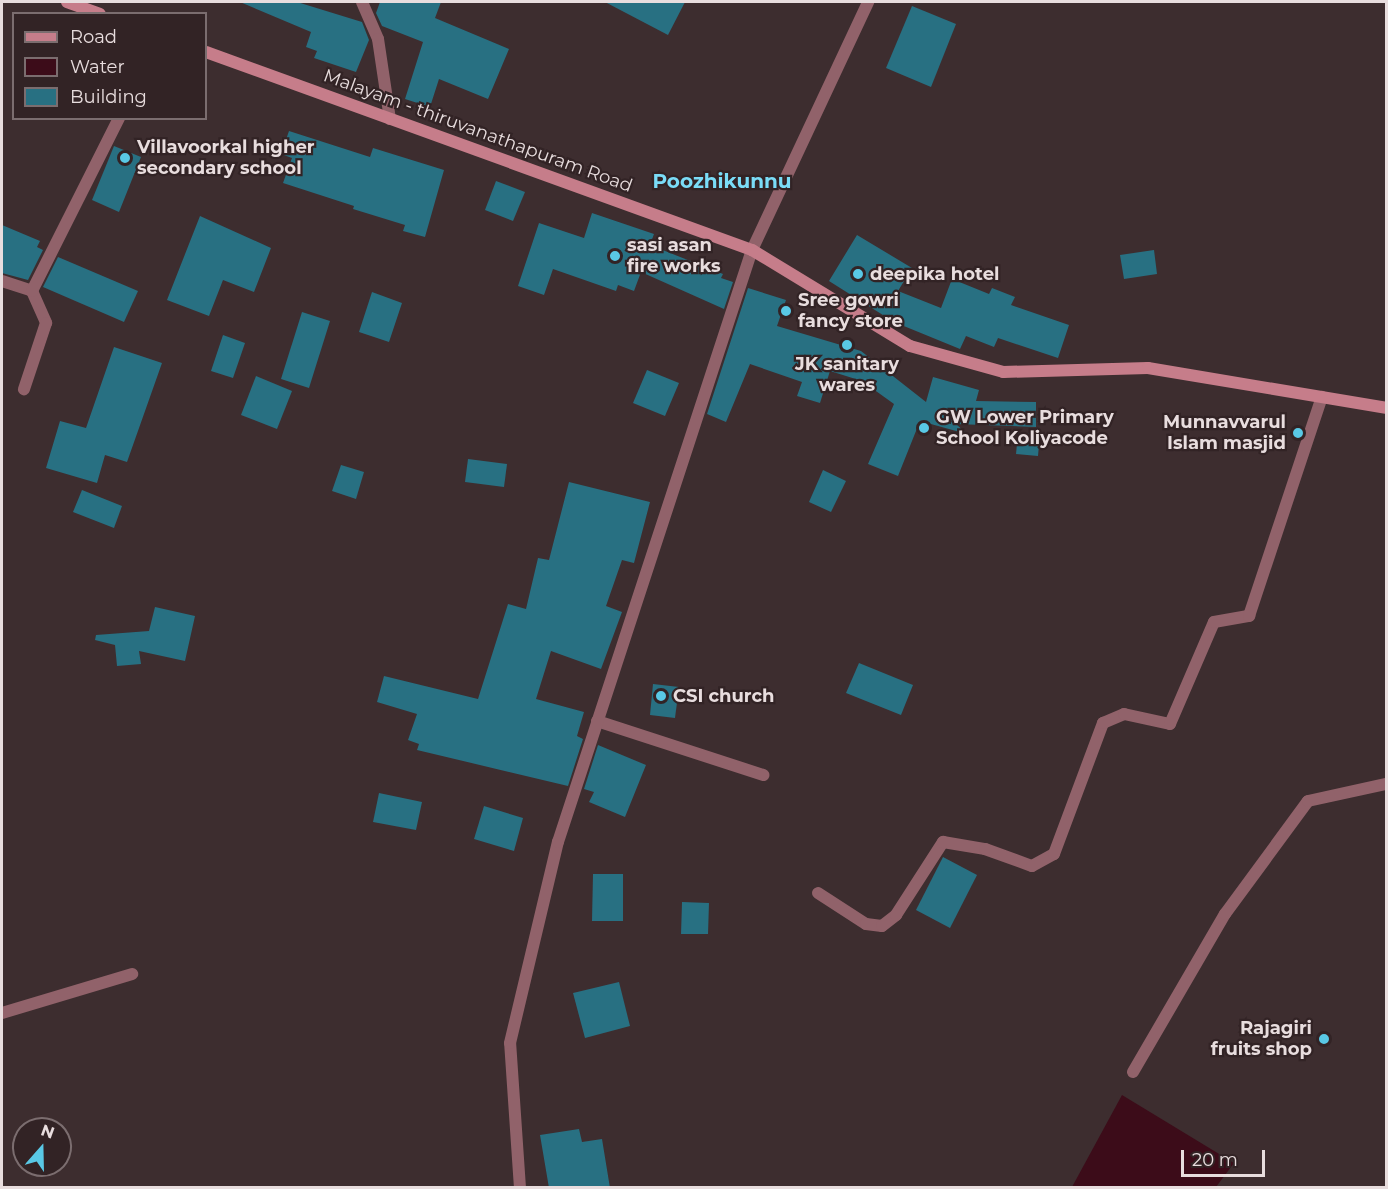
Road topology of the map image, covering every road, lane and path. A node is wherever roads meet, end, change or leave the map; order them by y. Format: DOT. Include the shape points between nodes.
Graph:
graph roads {
  1 [pos="67,2"];
  2 [pos="362,2"];
  3 [pos="868,2"];
  4 [pos="94,12"];
  5 [pos="207,52"];
  6 [pos="390,119"];
  7 [pos="118,120"];
  8 [pos="752,250"];
  9 [pos="2,280"];
  10 [pos="32,291"];
  11 [pos="24,389"];
  12 [pos="1322,397"];
  13 [pos="1386,408"];
  14 [pos="597,721"];
  15 [pos="763,775"];
  16 [pos="1386,784"];
  17 [pos="818,893"];
  18 [pos="132,974"];
  19 [pos="2,1013"];
  20 [pos="1133,1072"];
  21 [pos="520,1188"];
  1 -- 4 [label="main road"];
  2 -- 6 [label="street" via="378,39"];
  3 -- 8 [label="street"];
  5 -- 6 [label="main road, Malayam - thiruvanathapuram Road"];
  6 -- 8 [label="main road, Malayam - thiruvanathapuram Road"];
  7 -- 10 [label="street"];
  8 -- 12 [label="main road, Malayam - thiruvanathapuram Road" via="910,346 1003,372 1148,368"];
  8 -- 14 [label="street"];
  9 -- 10 [label="street"];
  10 -- 11 [label="street" via="46,323"];
  12 -- 13 [label="main road, Malayam - thiruvanathapuram Road"];
  12 -- 17 [label="street" via="1249,616 1214,622 1170,724 1124,714 1104,723 1054,854 1032,866 985,849 943,842 896,915 882,926 866,924"];
  14 -- 15 [label="street"];
  14 -- 21 [label="street" via="558,842 510,1043"];
  16 -- 20 [label="street" via="1308,801 1225,914"];
  18 -- 19 [label="street"];
}
